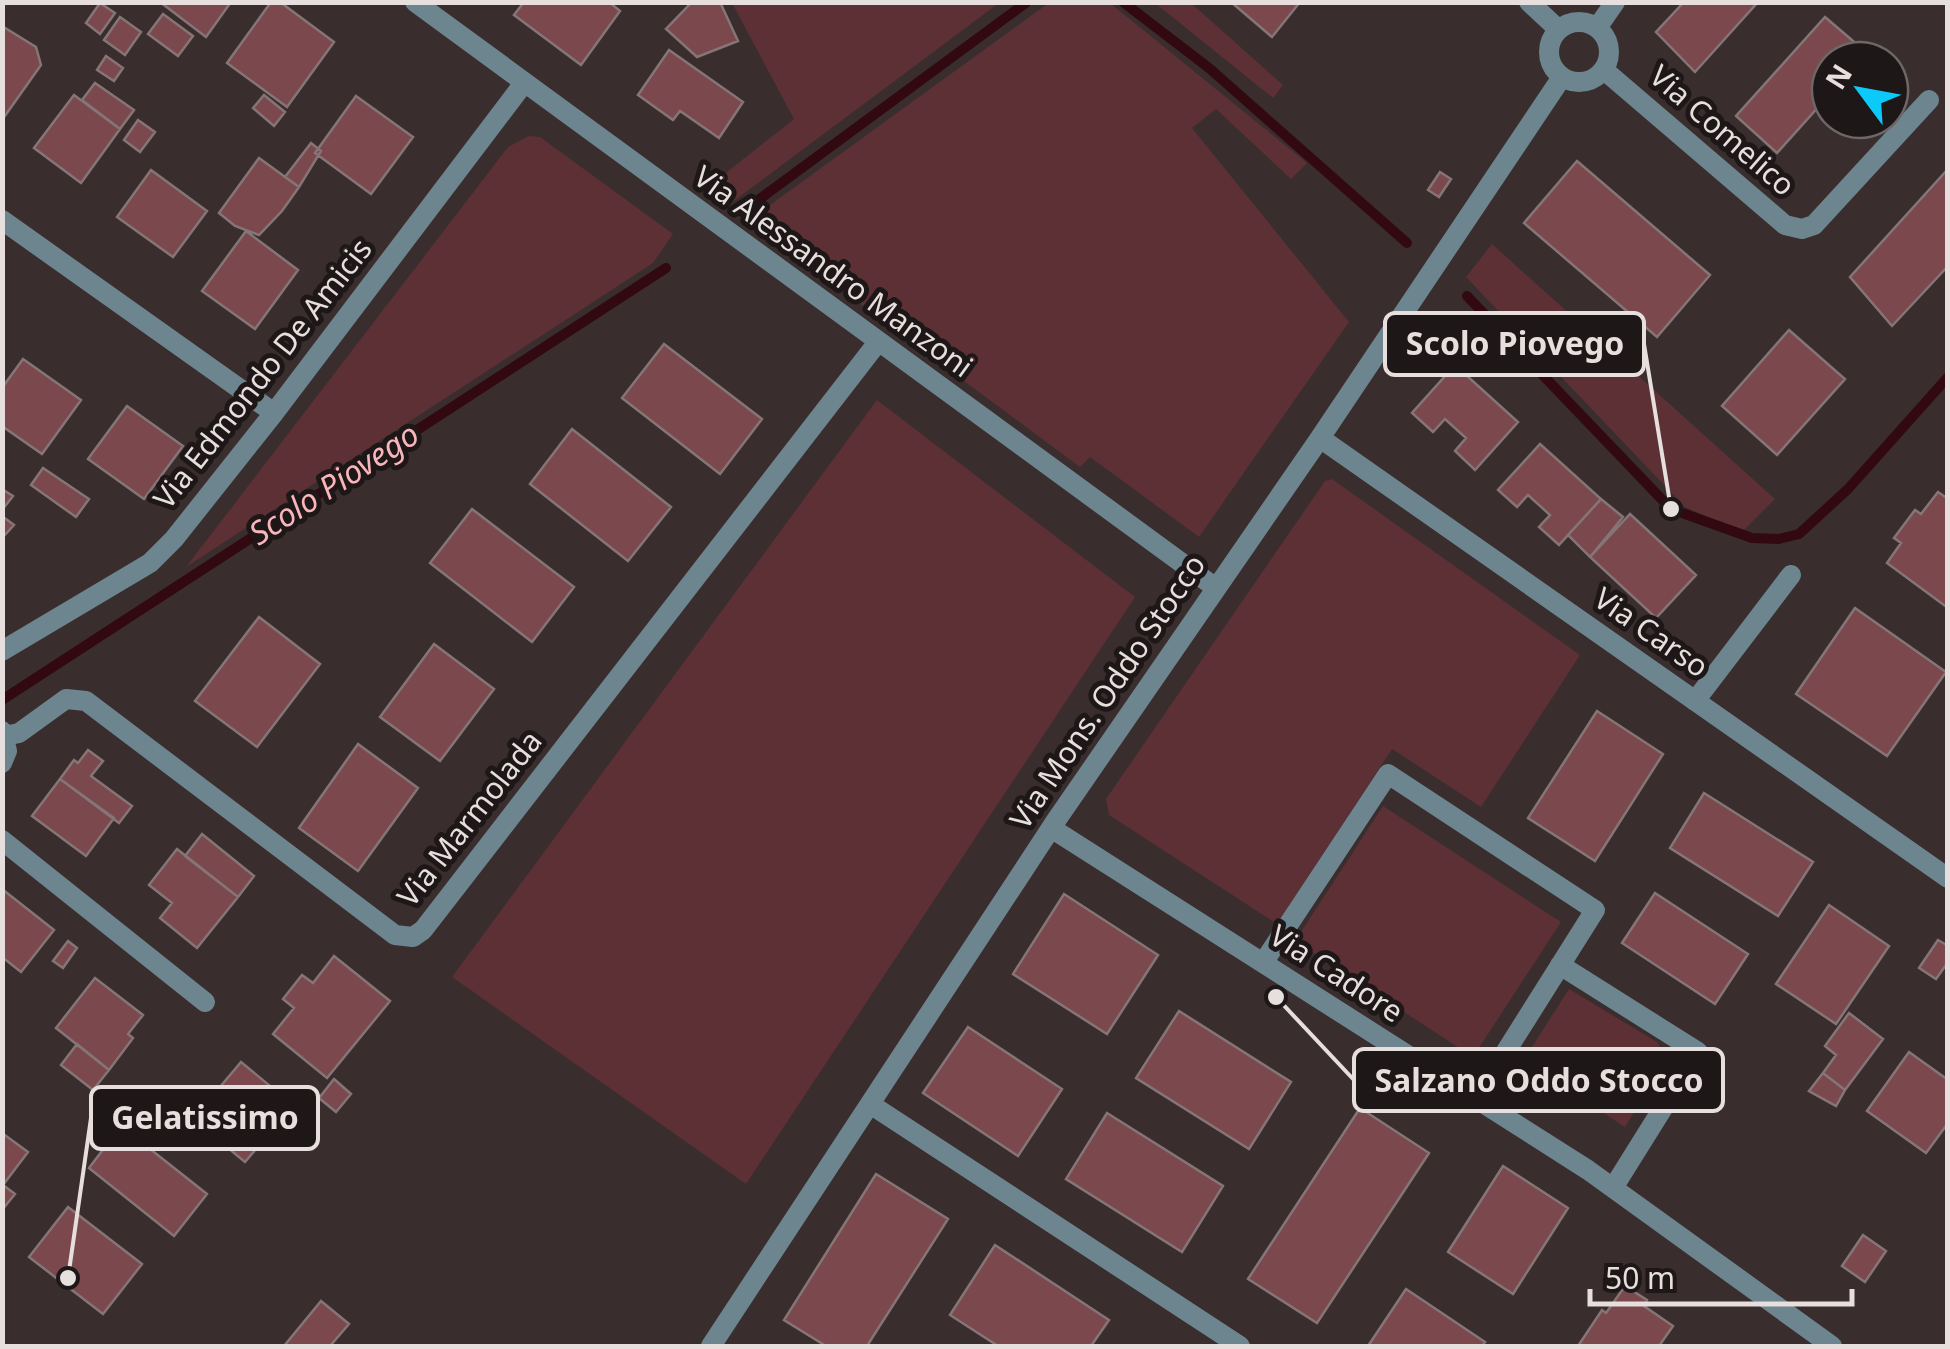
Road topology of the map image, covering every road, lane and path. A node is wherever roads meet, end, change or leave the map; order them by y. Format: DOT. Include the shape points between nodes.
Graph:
graph roads {
  1 [pos="415,2"];
  2 [pos="1529,2"];
  3 [pos="1615,2"];
  4 [pos="1598,28"];
  5 [pos="1558,30"];
  6 [pos="1604,70"];
  7 [pos="1562,77"];
  8 [pos="524,83"];
  9 [pos="1929,100"];
  10 [pos="2,220"];
  11 [pos="878,342"];
  12 [pos="274,413"];
  13 [pos="1320,438"];
  14 [pos="1791,576"];
  15 [pos="1216,588"];
  16 [pos="2,651"];
  17 [pos="1695,700"];
  18 [pos="4,734"];
  19 [pos="2,763"];
  20 [pos="1051,828"];
  21 [pos="2,840"];
  22 [pos="1948,878"];
  23 [pos="1263,962"];
  24 [pos="1560,965"];
  25 [pos="205,1002"];
  26 [pos="1476,1098"];
  27 [pos="870,1104"];
  28 [pos="1612,1188"];
  29 [pos="711,1346"];
  30 [pos="1240,1346"];
  31 [pos="1832,1346"];
  1 -- 8 [label="street, Via Alessandro Manzoni"];
  2 -- 5 [label="street"];
  3 -- 4 [label="street"];
  4 -- 5 [label="street" via="1578,22"];
  4 -- 6 [label="street" via="1610,52"];
  5 -- 7 [label="street" via="1549,54"];
  6 -- 7 [label="street" via="1580,82"];
  6 -- 9 [label="street, Via Comelico" via="1791,228 1814,225"];
  7 -- 13 [label="street, Via Mons. Oddo Stocco"];
  8 -- 11 [label="street, Via Alessandro Manzoni"];
  8 -- 12 [label="street, Via Edmondo De Amicis"];
  10 -- 12 [label="street"];
  11 -- 15 [label="street, Via Alessandro Manzoni"];
  11 -- 18 [label="street, Via Marmolada" via="413,937 395,935 86,701 66,699 29,727"];
  12 -- 16 [label="street, Via Edmondo De Amicis" via="150,563"];
  13 -- 15 [label="street, Via Mons. Oddo Stocco"];
  13 -- 17 [label="street, Via Carso"];
  14 -- 17 [label="street"];
  15 -- 20 [label="street, Via Mons. Oddo Stocco"];
  17 -- 22 [label="street, Via Carso"];
  18 -- 19 [label="street"];
  20 -- 23 [label="street, Via Cadore"];
  20 -- 27 [label="street, Via Mons. Oddo Stocco"];
  21 -- 25 [label="street"];
  23 -- 24 [label="street" via="1388,774 1595,910"];
  23 -- 26 [label="street, Via Cadore"];
  24 -- 26 [label="street"];
  24 -- 28 [label="street" via="1698,1052"];
  26 -- 28 [label="street, Via Cadore"];
  27 -- 29 [label="street, Via Mons. Oddo Stocco"];
  27 -- 30 [label="street"];
  28 -- 31 [label="street, Via Cadore"];
}
